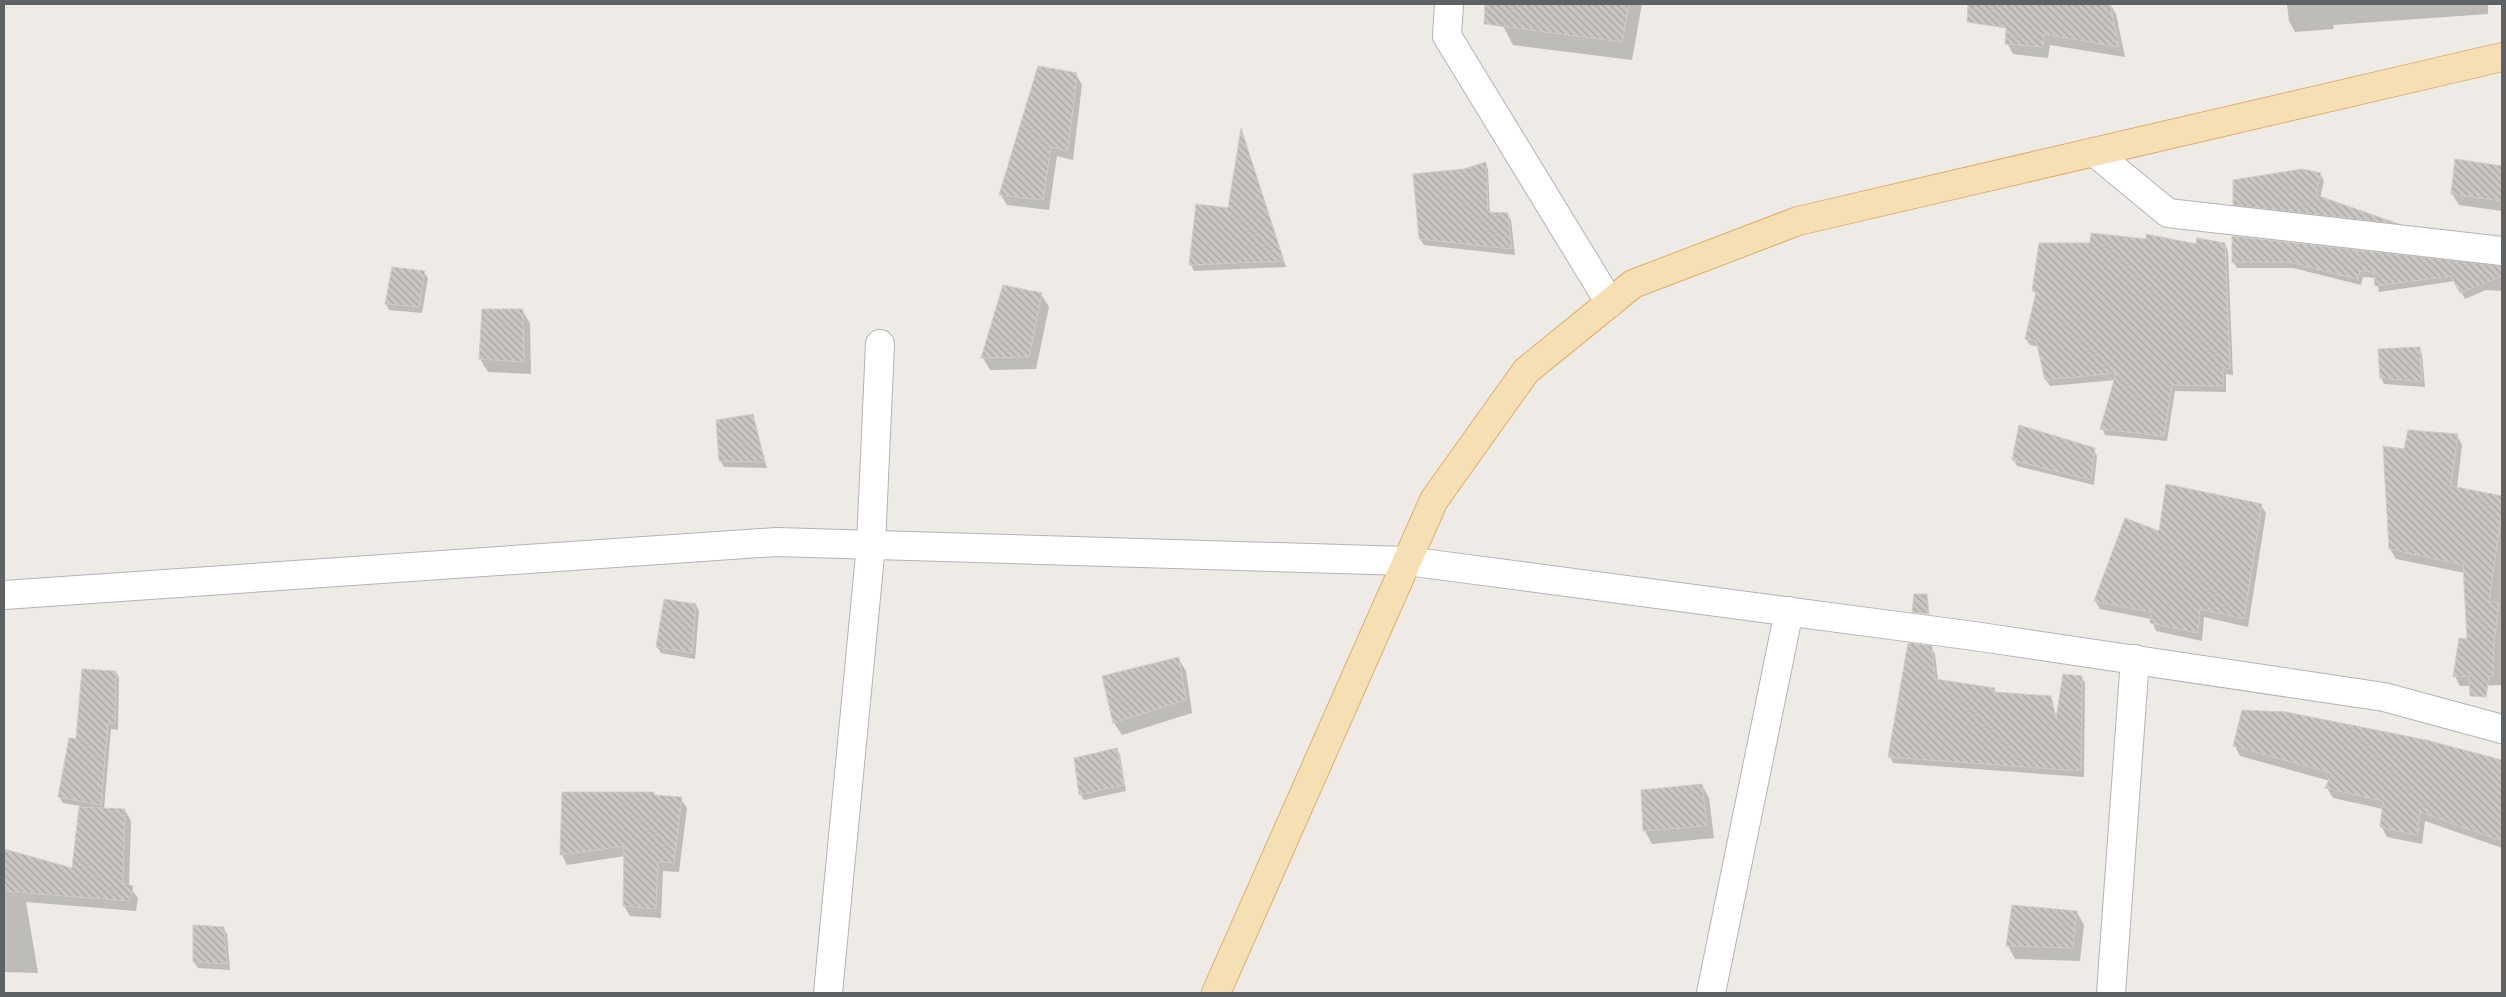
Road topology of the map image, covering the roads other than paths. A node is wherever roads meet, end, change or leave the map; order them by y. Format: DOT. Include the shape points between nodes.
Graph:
graph roads {
  1 [pos="1449,4"];
  2 [pos="2502,57"];
  3 [pos="2094,152"];
  4 [pos="2502,251"];
  5 [pos="1610,303"];
  6 [pos="880,344"];
  7 [pos="871,545"];
  8 [pos="1408,560"];
  9 [pos="4,595"];
  10 [pos="1789,610"];
  11 [pos="2135,659"];
  12 [pos="2502,729"];
  13 [pos="828,993"];
  14 [pos="1216,993"];
  15 [pos="1711,993"];
  16 [pos="2112,993"];
  1 -- 5 [label="street" via="1447,36"];
  2 -- 3 [label="main road"];
  3 -- 4 [label="street" via="2168,213"];
  3 -- 5 [label="main road" via="1798,221 1633,284"];
  5 -- 8 [label="main road" via="1526,371 1434,500"];
  6 -- 7 [label="street"];
  7 -- 8 [label="street"];
  7 -- 9 [label="street" via="776,542"];
  7 -- 13 [label="street"];
  8 -- 10 [label="street"];
  8 -- 14 [label="main road"];
  10 -- 11 [label="street"];
  10 -- 15 [label="street"];
  11 -- 12 [label="street" via="2384,697"];
  11 -- 16 [label="street"];
}
